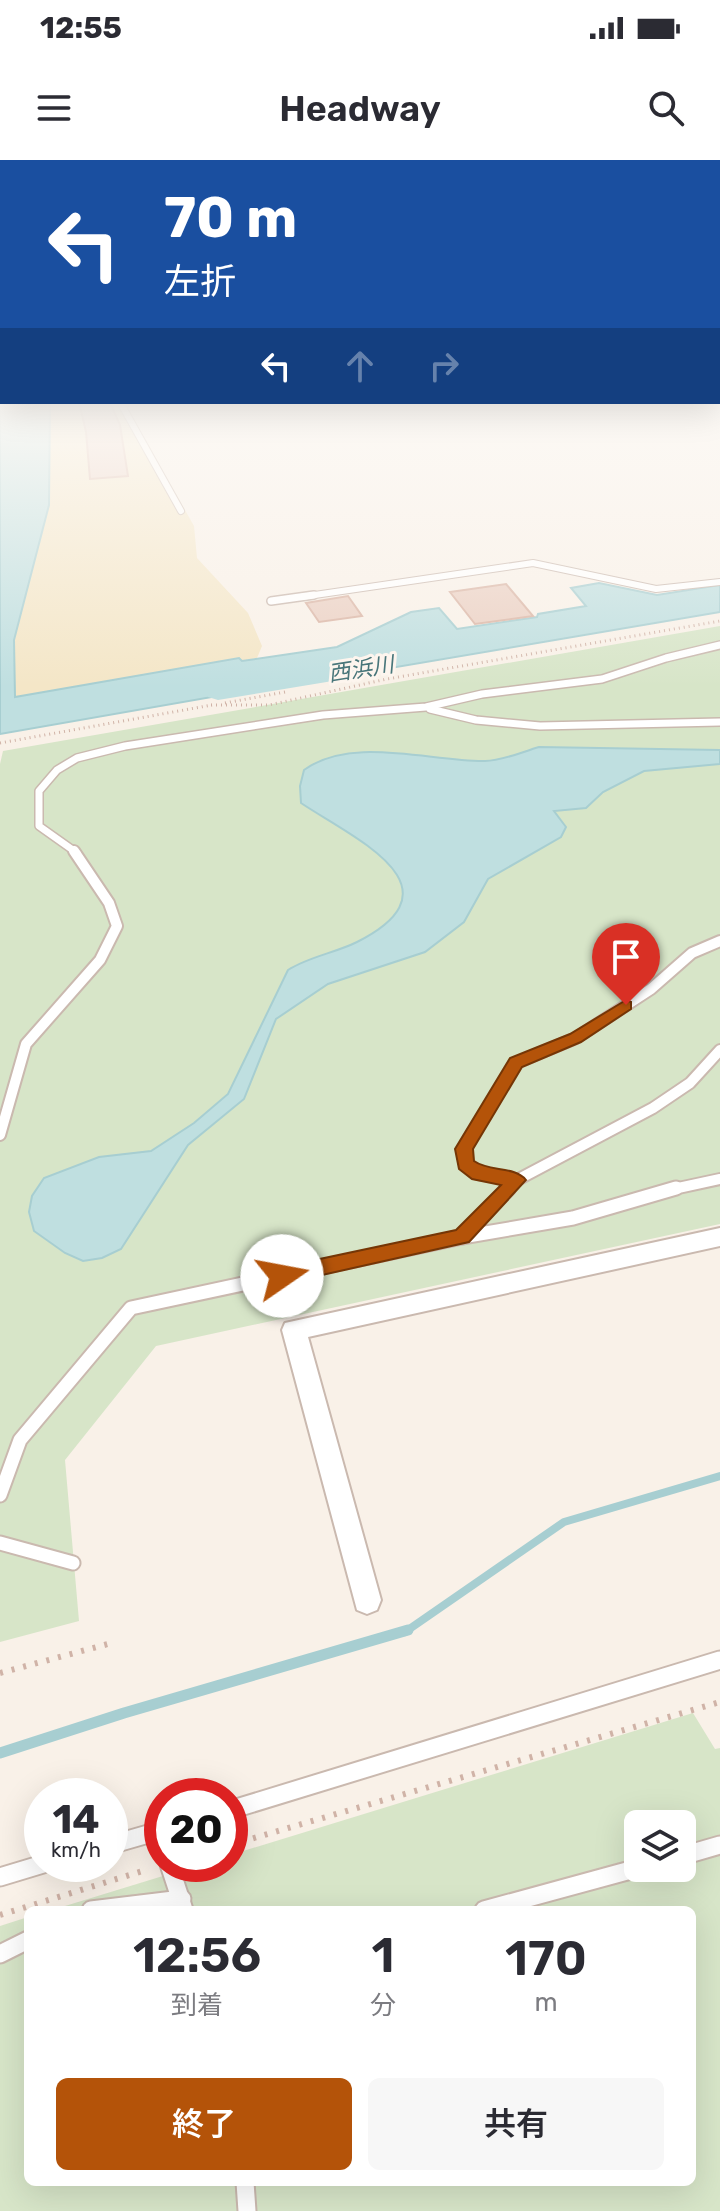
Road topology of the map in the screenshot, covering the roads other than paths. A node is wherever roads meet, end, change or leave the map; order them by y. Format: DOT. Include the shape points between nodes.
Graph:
graph roads {
  1 [pos="172,496"];
  2 [pos="181,511"];
  3 [pos="720,582"];
  4 [pos="271,601"];
  5 [pos="720,645"];
  6 [pos="426,707"];
  7 [pos="720,722"];
  8 [pos="720,941"];
  9 [pos="720,1050"];
  10 [pos="0,1135"];
  11 [pos="720,1179"];
  12 [pos="517,1180"];
  13 [pos="462,1237"];
  14 [pos="720,1237"];
  15 [pos="0,1495"];
  16 [pos="0,1543"];
  17 [pos="73,1563"];
  18 [pos="367,1600"];
  19 [pos="720,1660"];
  20 [pos="248,1805"];
  21 [pos="720,1845"];
  22 [pos="696,1852"];
  23 [pos="24,1870"];
  24 [pos="624,1872"];
  25 [pos="0,1877"];
  26 [pos="175,1882"];
  27 [pos="183,1904"];
  28 [pos="152,1906"];
  29 [pos="499,1906"];
  30 [pos="24,1942"];
  31 [pos="0,1954"];
  32 [pos="245,2186"];
  33 [pos="247,2211"];
  1 -- 2 [label="lane"];
  3 -- 4 [label="lane" via="656,589 533,563"];
  5 -- 6 [label="lane" via="602,679 482,694"];
  6 -- 7 [label="lane" via="476,720 540,726"];
  6 -- 10 [label="lane" via="323,715 125,746 77,758 57,770 39,791 39,826 78,854 117,926 100,960 26,1044"];
  8 -- 12 [label="lane" via="692,953 651,989 576,1038 516,1063 464,1149 466,1164 478,1174"];
  9 -- 12 [label="lane" via="690,1083 653,1108"];
  11 -- 13 [label="lane" via="573,1218"];
  12 -- 13 [label="lane"];
  13 -- 15 [label="lane" via="131,1308 20,1440"];
  14 -- 18 [label="street" via="294,1330"];
  16 -- 17 [label="lane"];
  19 -- 20 [label="lane"];
  21 -- 22 [label="lane"];
  23 -- 25 [label="lane"];
  24 -- 29 [label="lane"];
  26 -- 27 [label="lane"];
  27 -- 28 [label="lane"];
  30 -- 31 [label="lane"];
  32 -- 33 [label="lane"];
}
